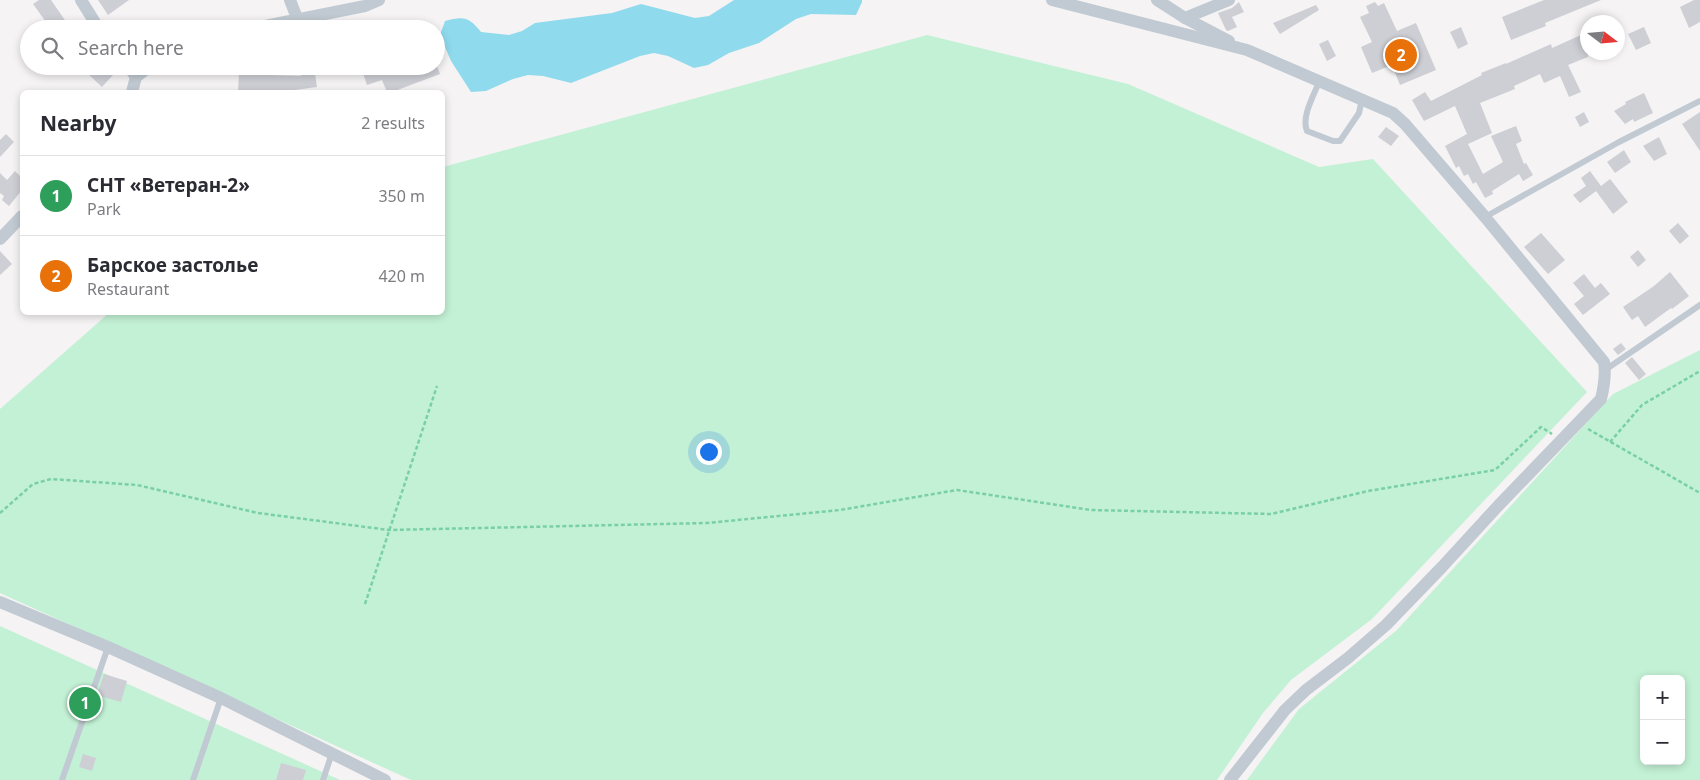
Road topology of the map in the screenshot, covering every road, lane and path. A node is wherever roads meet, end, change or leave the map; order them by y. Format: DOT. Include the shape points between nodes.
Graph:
graph roads {
  1 [pos="81,0"];
  2 [pos="290,0"];
  3 [pos="379,0"];
  4 [pos="1052,0"];
  5 [pos="1159,0"];
  6 [pos="1229,0"];
  7 [pos="297,18"];
  8 [pos="1185,18"];
  9 [pos="93,20"];
  10 [pos="288,20"];
  11 [pos="1247,50"];
  12 [pos="139,75"];
  13 [pos="136,77"];
  14 [pos="1319,82"];
  15 [pos="133,90"];
  16 [pos="1362,99"];
  17 [pos="1700,101"];
  18 [pos="1485,217"];
  19 [pos="20,218"];
  20 [pos="0,239"];
  21 [pos="1700,305"];
  22 [pos="1605,370"];
  23 [pos="1700,371"];
  24 [pos="437,386"];
  25 [pos="1578,424"];
  26 [pos="1561,440"];
  27 [pos="1610,442"];
  28 [pos="1700,493"];
  29 [pos="0,513"];
  30 [pos="389,530"];
  31 [pos="0,602"];
  32 [pos="365,604"];
  33 [pos="108,647"];
  34 [pos="221,698"];
  35 [pos="332,753"];
  36 [pos="62,780"];
  37 [pos="193,780"];
  38 [pos="322,780"];
  39 [pos="385,780"];
  40 [pos="1230,780"];
  1 -- 9 [label="street"];
  2 -- 7 [label="street"];
  3 -- 7 [label="street" via="365,6"];
  4 -- 11 [label="street"];
  5 -- 8 [label="street"];
  6 -- 8 [label="street"];
  7 -- 10 [label="street"];
  8 -- 11 [label="street"];
  11 -- 14 [label="street"];
  12 -- 13 [label="street"];
  13 -- 15 [label="street"];
  14 -- 16 [label="street"];
  14 -- 16 [label="lane" via="1305,119 1307,131 1340,141 1359,113"];
  16 -- 18 [label="street" via="1393,113 1405,124"];
  17 -- 18 [label="lane"];
  18 -- 22 [label="street" via="1604,362"];
  19 -- 20 [label="street"];
  21 -- 22 [label="lane"];
  22 -- 25 [label="street" via="1601,399"];
  23 -- 27 [label="path" via="1642,405"];
  24 -- 30 [label="path"];
  25 -- 26 [label="street"];
  25 -- 27 [label="path"];
  26 -- 30 [label="path" via="1541,427 1495,470 1368,491 1271,514 1091,510 957,490 840,510 707,523"];
  26 -- 40 [label="street" via="1386,625 1285,710"];
  27 -- 28 [label="path"];
  29 -- 30 [label="path" via="33,484 51,479 137,485 258,513"];
  30 -- 32 [label="path"];
  31 -- 33 [label="street"];
  33 -- 34 [label="street"];
  33 -- 36 [label="lane"];
  34 -- 35 [label="street"];
  34 -- 37 [label="lane"];
  35 -- 38 [label="lane"];
  35 -- 39 [label="street"];
}
